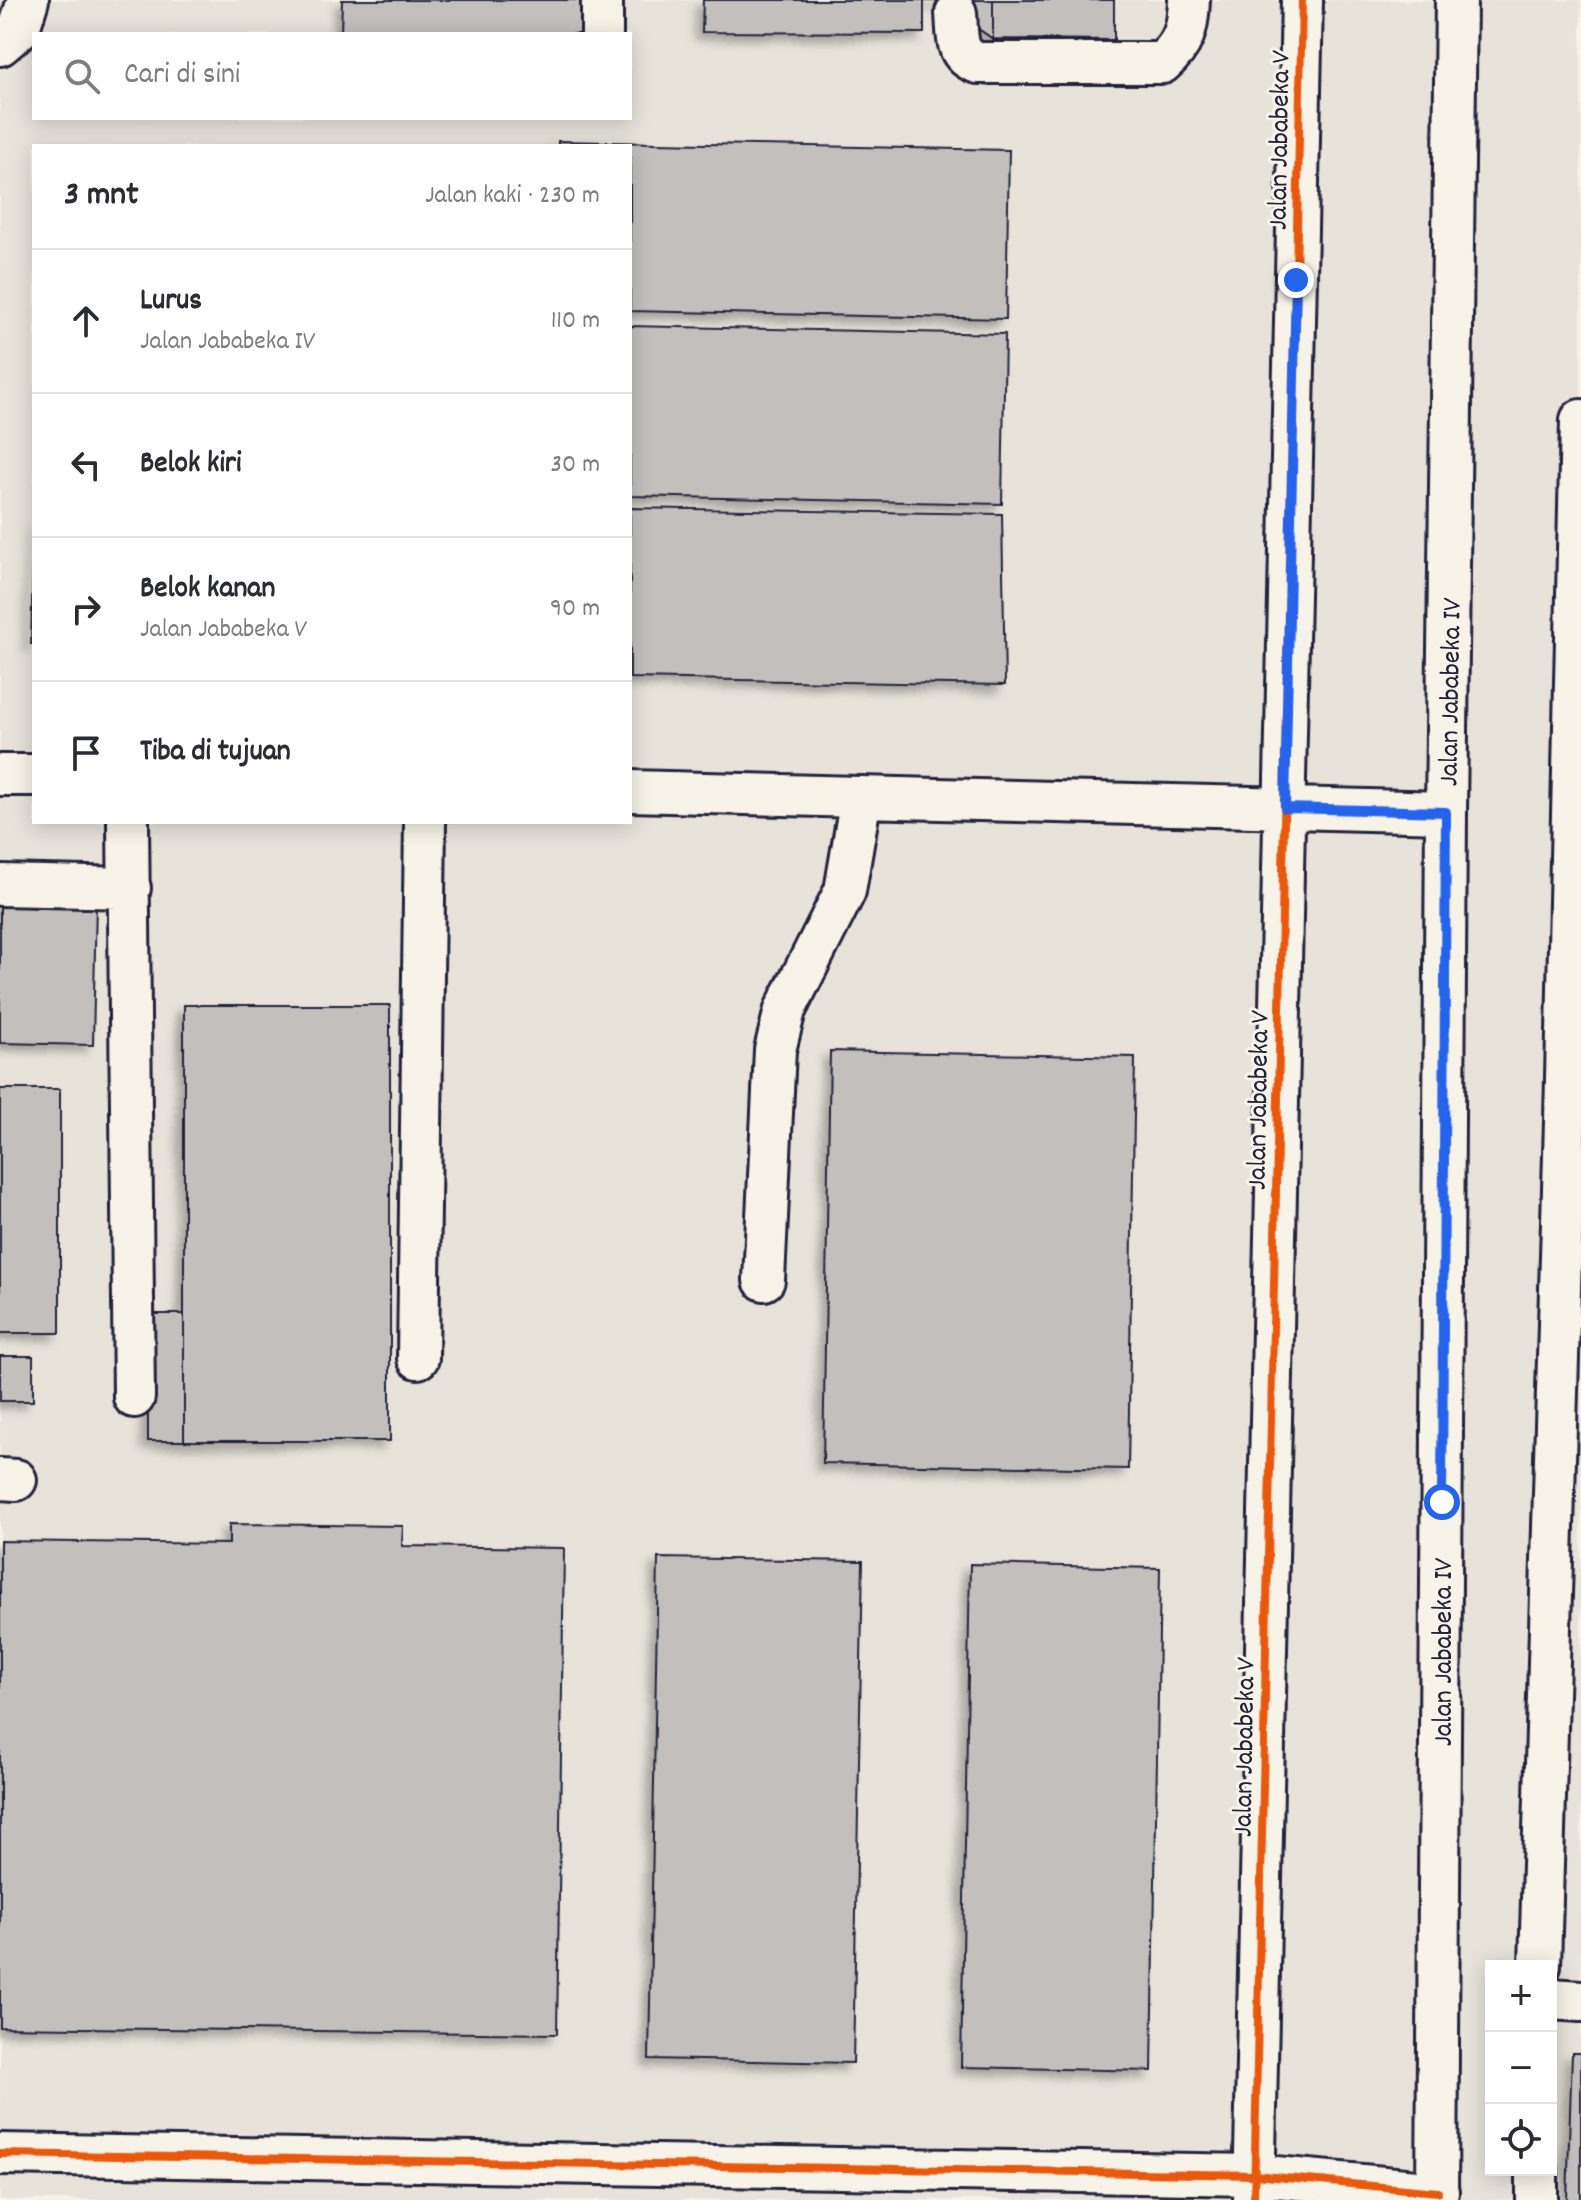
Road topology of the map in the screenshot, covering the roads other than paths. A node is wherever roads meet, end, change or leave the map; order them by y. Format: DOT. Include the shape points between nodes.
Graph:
graph roads {
  1 [pos="28,0"];
  2 [pos="602,0"];
  3 [pos="1189,0"];
  4 [pos="1302,0"];
  5 [pos="1456,0"];
  6 [pos="956,13"];
  7 [pos="602,32"];
  8 [pos="0,45"];
  9 [pos="1581,420"];
  10 [pos="0,775"];
  11 [pos="32,775"];
  12 [pos="632,791"];
  13 [pos="861,797"];
  14 [pos="1285,808"];
  15 [pos="1446,812"];
  16 [pos="128,824"];
  17 [pos="425,824"];
  18 [pos="0,885"];
  19 [pos="130,888"];
  20 [pos="764,1280"];
  21 [pos="418,1358"];
  22 [pos="134,1397"];
  23 [pos="1540,1960"];
  24 [pos="1557,1999"];
  25 [pos="1581,2001"];
  26 [pos="0,2154"];
  27 [pos="1537,2176"];
  28 [pos="1254,2188"];
  29 [pos="1438,2196"];
  30 [pos="1537,2200"];
  1 -- 8 [label="street" via="19,29"];
  2 -- 7 [label="street"];
  3 -- 6 [label="street" via="1180,48 1162,63 978,63 959,50"];
  4 -- 14 [label="street, Jalan Jababeka V"];
  5 -- 15 [label="street, Jalan Jababeka IV"];
  9 -- 23 [label="street"];
  10 -- 11 [label="street"];
  12 -- 13 [label="street"];
  13 -- 14 [label="street"];
  13 -- 20 [label="street" via="845,891 785,1010 775,1050"];
  14 -- 15 [label="street"];
  14 -- 28 [label="street, Jalan Jababeka V"];
  15 -- 29 [label="street, Jalan Jababeka IV"];
  16 -- 19 [label="street"];
  17 -- 21 [label="street"];
  18 -- 19 [label="street"];
  19 -- 22 [label="street"];
  24 -- 25 [label="street"];
  26 -- 28 [label="street"];
  27 -- 30 [label="street"];
  28 -- 29 [label="street"];
}
